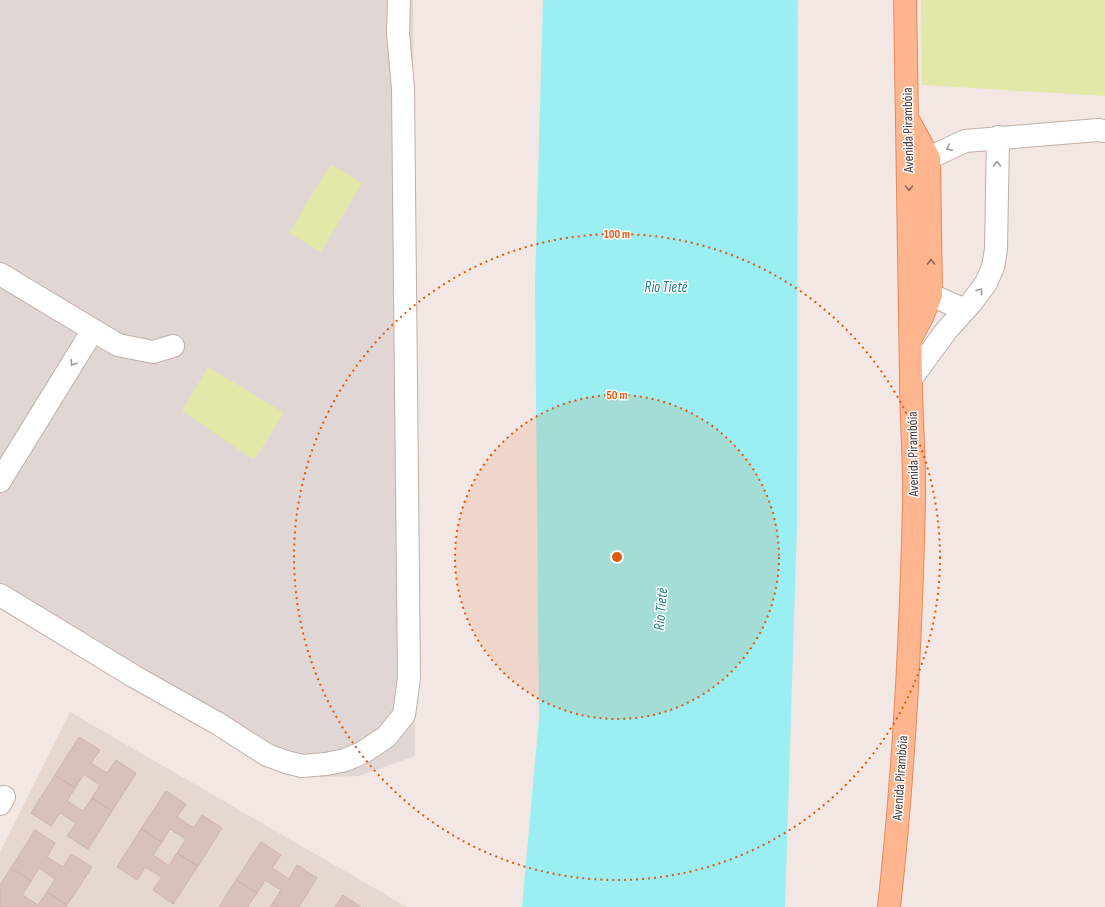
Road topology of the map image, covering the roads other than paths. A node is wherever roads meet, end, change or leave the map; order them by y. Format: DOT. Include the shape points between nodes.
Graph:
graph roads {
  1 [pos="398,0"];
  2 [pos="905,0"];
  3 [pos="908,121"];
  4 [pos="1105,131"];
  5 [pos="998,137"];
  6 [pos="929,158"];
  7 [pos="0,274"];
  8 [pos="931,295"];
  9 [pos="965,310"];
  10 [pos="94,330"];
  11 [pos="911,338"];
  12 [pos="173,346"];
  13 [pos="911,379"];
  14 [pos="0,481"];
  15 [pos="0,595"];
  16 [pos="889,907"];
  1 -- 15 [label="lane" via="403,88 409,678 404,715 386,737 362,753 345,760 302,766 286,762 267,755"];
  2 -- 3 [label="main road, Avenida Pirambóia"];
  3 -- 6 [label="main road"];
  3 -- 11 [label="main road, Avenida Pirambóia, one-way"];
  4 -- 5 [label="lane"];
  5 -- 6 [label="lane, one-way" via="965,141"];
  9 -- 5 [label="lane, one-way" via="986,283 996,248"];
  8 -- 6 [label="main road, one-way"];
  7 -- 10 [label="lane"];
  8 -- 9 [label="lane"];
  8 -- 11 [label="main road"];
  9 -- 13 [label="lane" via="946,331"];
  10 -- 12 [label="lane" via="118,345 153,352"];
  10 -- 14 [label="lane, one-way"];
  11 -- 13 [label="main road, Avenida Pirambóia"];
  13 -- 16 [label="main road, Avenida Pirambóia" via="914,499 907,674 896,850"];
}
